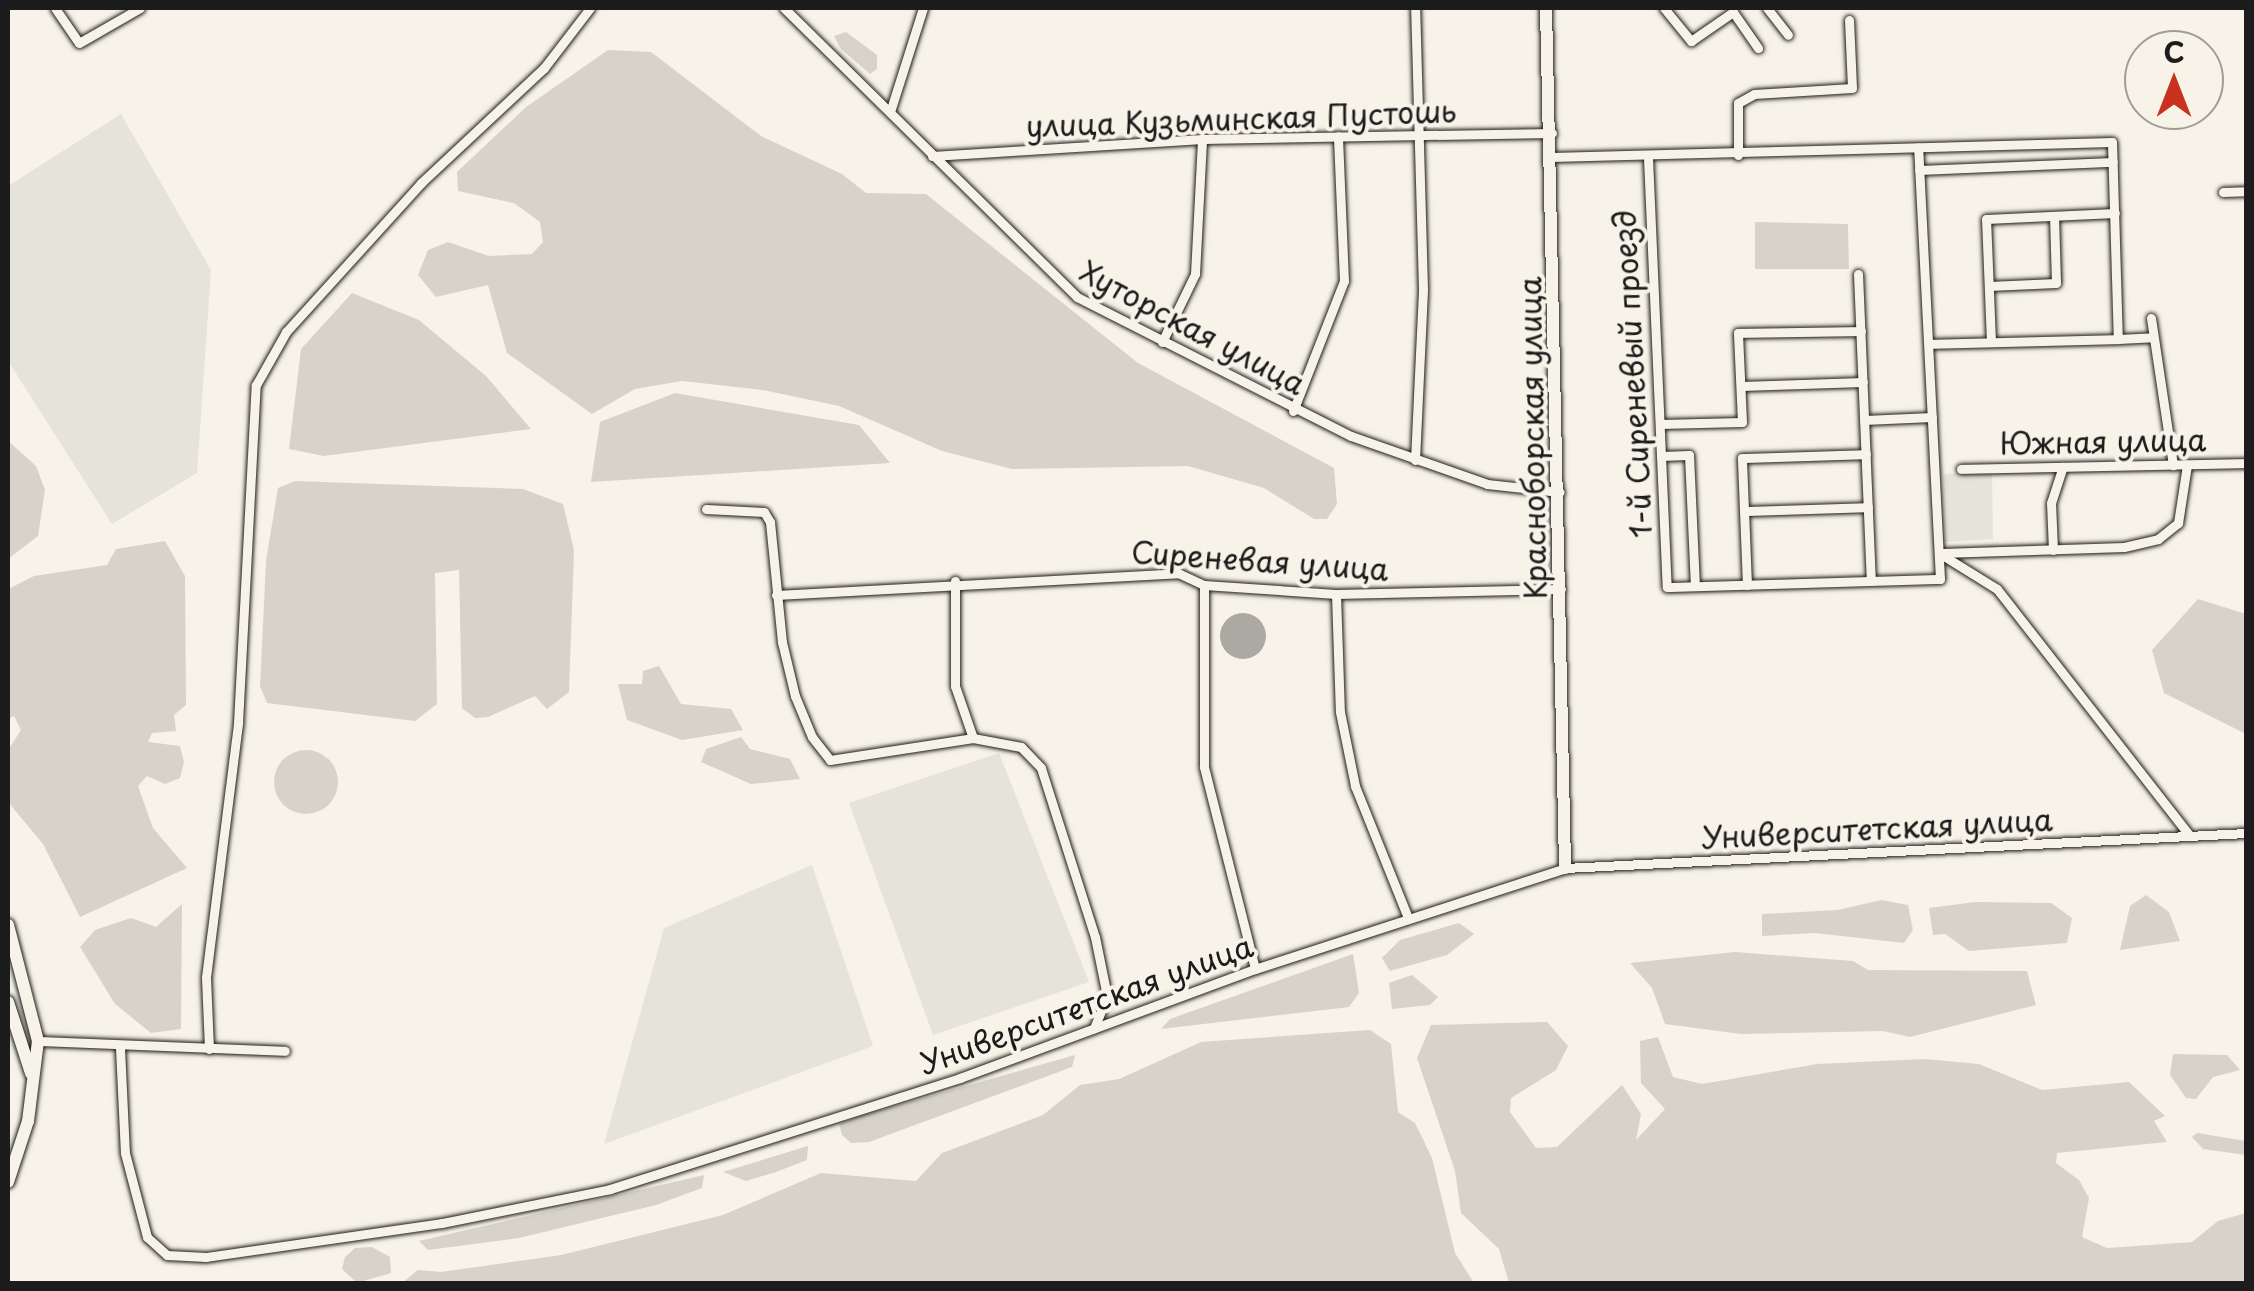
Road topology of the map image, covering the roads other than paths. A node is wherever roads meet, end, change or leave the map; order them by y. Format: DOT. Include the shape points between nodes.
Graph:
graph roads {
  1 [pos="55,8"];
  2 [pos="140,8"];
  3 [pos="590,8"];
  4 [pos="784,8"];
  5 [pos="923,8"];
  6 [pos="1416,8"];
  7 [pos="1546,8"];
  8 [pos="1664,8"];
  9 [pos="1767,8"];
  10 [pos="1848,20"];
  11 [pos="1788,35"];
  12 [pos="1758,48"];
  13 [pos="890,112"];
  14 [pos="1552,133"];
  15 [pos="1419,134"];
  16 [pos="1338,136"];
  17 [pos="1202,139"];
  18 [pos="1918,148"];
  19 [pos="1738,154"];
  20 [pos="932,156"];
  21 [pos="1551,158"];
  22 [pos="1648,158"];
  23 [pos="2113,162"];
  24 [pos="1920,170"];
  25 [pos="2246,191"];
  26 [pos="2223,192"];
  27 [pos="2114,213"];
  28 [pos="2054,216"];
  29 [pos="1858,274"];
  30 [pos="1989,286"];
  31 [pos="2151,318"];
  32 [pos="1861,331"];
  33 [pos="2153,337"];
  34 [pos="2118,338"];
  35 [pos="1162,342"];
  36 [pos="1991,342"];
  37 [pos="1929,344"];
  38 [pos="1863,382"];
  39 [pos="1741,386"];
  40 [pos="1293,411"];
  41 [pos="1932,417"];
  42 [pos="1864,420"];
  43 [pos="1660,424"];
  44 [pos="1866,454"];
  45 [pos="1661,456"];
  46 [pos="1415,460"];
  47 [pos="2246,463"];
  48 [pos="2187,464"];
  49 [pos="2173,465"];
  50 [pos="2063,467"];
  51 [pos="1961,469"];
  52 [pos="1560,492"];
  53 [pos="1868,507"];
  54 [pos="706,509"];
  55 [pos="1744,511"];
  56 [pos="2053,550"];
  57 [pos="1939,553"];
  58 [pos="955,581"];
  59 [pos="1871,581"];
  60 [pos="1747,584"];
  61 [pos="1204,585"];
  62 [pos="1694,586"];
  63 [pos="1561,589"];
  64 [pos="776,594"];
  65 [pos="1336,594"];
  66 [pos="972,738"];
  67 [pos="2246,833"];
  68 [pos="2188,836"];
  69 [pos="1565,868"];
  70 [pos="1408,918"];
  71 [pos="8,925"];
  72 [pos="1255,969"];
  73 [pos="8,1002"];
  74 [pos="1094,1029"];
  75 [pos="38,1041"];
  76 [pos="120,1048"];
  77 [pos="209,1049"];
  78 [pos="285,1051"];
  79 [pos="32,1080"];
  80 [pos="8,1182"];
  1 -- 2 [label="street" via="79,43"];
  3 -- 77 [label="street" via="544,68 421,184 286,332 256,385 238,723 206,976"];
  4 -- 13 [label="street, Хуторская улица"];
  5 -- 13 [label="street"];
  6 -- 15 [label="street"];
  7 -- 14 [label="street, Красноборская улица"];
  8 -- 12 [label="street" via="1690,40 1733,12"];
  9 -- 11 [label="street"];
  10 -- 19 [label="street" via="1852,88 1754,94 1738,103"];
  13 -- 20 [label="street, Хуторская улица"];
  14 -- 15 [label="street, улица Кузьминская Пустошь"];
  14 -- 21 [label="street, Красноборская улица"];
  15 -- 16 [label="street, улица Кузьминская Пустошь"];
  15 -- 46 [label="street"];
  16 -- 17 [label="street, улица Кузьминская Пустошь"];
  16 -- 40 [label="street" via="1344,281"];
  17 -- 20 [label="street, улица Кузьминская Пустошь"];
  17 -- 35 [label="street" via="1195,274"];
  18 -- 19 [label="street"];
  18 -- 23 [label="street" via="2112,142"];
  18 -- 24 [label="street"];
  19 -- 22 [label="street"];
  20 -- 35 [label="street, Хуторская улица" via="1048,275"];
  21 -- 22 [label="street"];
  21 -- 52 [label="street, Красноборская улица"];
  22 -- 43 [label="street, 1-й Сиреневый проезд"];
  23 -- 24 [label="street"];
  23 -- 27 [label="street"];
  24 -- 37 [label="street"];
  25 -- 26 [label="street"];
  27 -- 28 [label="street"];
  27 -- 34 [label="street"];
  28 -- 30 [label="street" via="2056,283"];
  28 -- 30 [label="street" via="1986,219"];
  29 -- 32 [label="street"];
  30 -- 36 [label="street"];
  31 -- 33 [label="street"];
  32 -- 38 [label="street"];
  32 -- 39 [label="street" via="1738,333"];
  33 -- 34 [label="street"];
  33 -- 49 [label="street"];
  34 -- 36 [label="street"];
  35 -- 40 [label="street, Хуторская улица"];
  36 -- 37 [label="street"];
  37 -- 41 [label="street"];
  38 -- 39 [label="street"];
  38 -- 42 [label="street"];
  39 -- 43 [label="street" via="1742,422"];
  40 -- 46 [label="street, Хуторская улица"];
  41 -- 42 [label="street"];
  41 -- 57 [label="street"];
  42 -- 44 [label="street"];
  43 -- 45 [label="street, 1-й Сиреневый проезд"];
  44 -- 53 [label="street"];
  44 -- 55 [label="street" via="1742,458"];
  45 -- 62 [label="street" via="1689,456"];
  45 -- 62 [label="street, 1-й Сиреневый проезд" via="1667,587"];
  46 -- 52 [label="street, Хуторская улица" via="1487,484"];
  47 -- 48 [label="street, Южная улица"];
  48 -- 49 [label="street, Южная улица"];
  48 -- 56 [label="street" via="2178,523 2158,539"];
  49 -- 50 [label="street, Южная улица"];
  50 -- 51 [label="street, Южная улица"];
  50 -- 56 [label="street" via="2051,503"];
  52 -- 63 [label="street, Красноборская улица"];
  53 -- 55 [label="street"];
  53 -- 59 [label="street"];
  54 -- 64 [label="street" via="768,516"];
  55 -- 60 [label="street"];
  56 -- 57 [label="street"];
  57 -- 59 [label="street" via="1940,578"];
  57 -- 68 [label="street" via="1997,588"];
  58 -- 61 [label="street, Сиреневая улица" via="1178,573"];
  58 -- 64 [label="street, Сиреневая улица"];
  58 -- 66 [label="street" via="956,686"];
  59 -- 60 [label="street"];
  60 -- 62 [label="street"];
  61 -- 65 [label="street, Сиреневая улица"];
  61 -- 72 [label="street" via="1204,767"];
  63 -- 65 [label="street, Сиреневая улица"];
  63 -- 69 [label="street, Красноборская улица"];
  64 -- 66 [label="street" via="795,696 830,760"];
  65 -- 70 [label="street" via="1340,712 1355,786"];
  66 -- 74 [label="street" via="1021,747 1041,768 1095,937 1106,996"];
  67 -- 68 [label="street, Университетская улица"];
  68 -- 69 [label="street, Университетская улица"];
  69 -- 70 [label="street, Университетская улица"];
  70 -- 72 [label="street, Университетская улица"];
  71 -- 75 [label="street"];
  72 -- 74 [label="street, Университетская улица"];
  73 -- 79 [label="street"];
  74 -- 76 [label="street, Университетская улица" via="610,1189 442,1223 206,1257 167,1255 147,1236 125,1153"];
  75 -- 76 [label="street"];
  75 -- 79 [label="street"];
  76 -- 77 [label="street"];
  77 -- 78 [label="street"];
  79 -- 80 [label="street" via="28,1120"];
}
